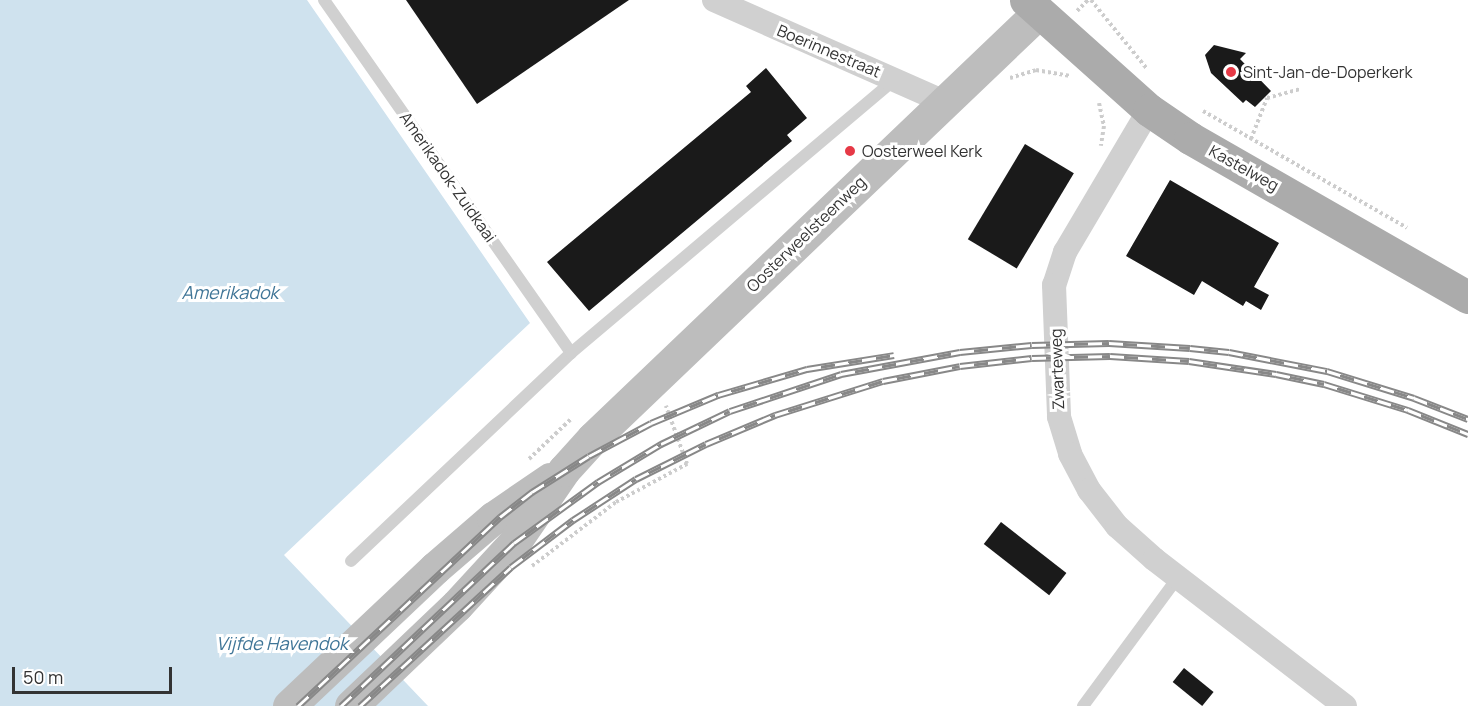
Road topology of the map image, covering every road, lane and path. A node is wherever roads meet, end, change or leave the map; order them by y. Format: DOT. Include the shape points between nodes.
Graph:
graph roads {
  1 [pos="324,0"];
  2 [pos="714,0"];
  3 [pos="1091,0"];
  4 [pos="1032,7"];
  5 [pos="1152,74"];
  6 [pos="896,78"];
  7 [pos="1009,78"];
  8 [pos="1079,83"];
  9 [pos="1301,89"];
  10 [pos="1092,96"];
  11 [pos="944,102"];
  12 [pos="1195,107"];
  13 [pos="1149,110"];
  14 [pos="1251,139"];
  15 [pos="1098,156"];
  16 [pos="1411,231"];
  17 [pos="1468,297"];
  18 [pos="571,353"];
  19 [pos="665,403"];
  20 [pos="564,470"];
  21 [pos="351,561"];
  22 [pos="528,569"];
  23 [pos="1178,577"];
  24 [pos="289,706"];
  25 [pos="351,706"];
  26 [pos="1083,706"];
  27 [pos="1345,706"];
  1 -- 18 [label="lane, Amerikadok-Zuidkaai"];
  2 -- 6 [label="street, Boerinnestraat"];
  3 -- 5 [label="path"];
  4 -- 11 [label="main road, Oosterweelsteenweg"];
  4 -- 13 [label="main road, Kastelweg"];
  6 -- 11 [label="street, Boerinnestraat"];
  6 -- 18 [label="lane"];
  7 -- 8 [label="path" via="1036,70 1072,77"];
  9 -- 14 [label="path" via="1267,98"];
  10 -- 15 [label="path" via="1099,102 1104,126"];
  11 -- 20 [label="main road, Oosterweelsteenweg" via="592,438"];
  12 -- 14 [label="path"];
  13 -- 17 [label="main road, Kastelweg" via="1190,138"];
  13 -- 23 [label="street, Zwarteweg" via="1065,252 1054,285 1059,417 1070,454 1089,490 1117,526"];
  14 -- 16 [label="path"];
  18 -- 21 [label="lane"];
  19 -- 22 [label="path" via="687,464 616,502"];
  20 -- 24 [label="main road, Oosterweelsteenweg" via="493,518"];
  20 -- 25 [label="main road, Oosterweelsteenweg" via="514,543"];
  23 -- 26 [label="lane"];
  23 -- 27 [label="street, Zwarteweg"];
}
